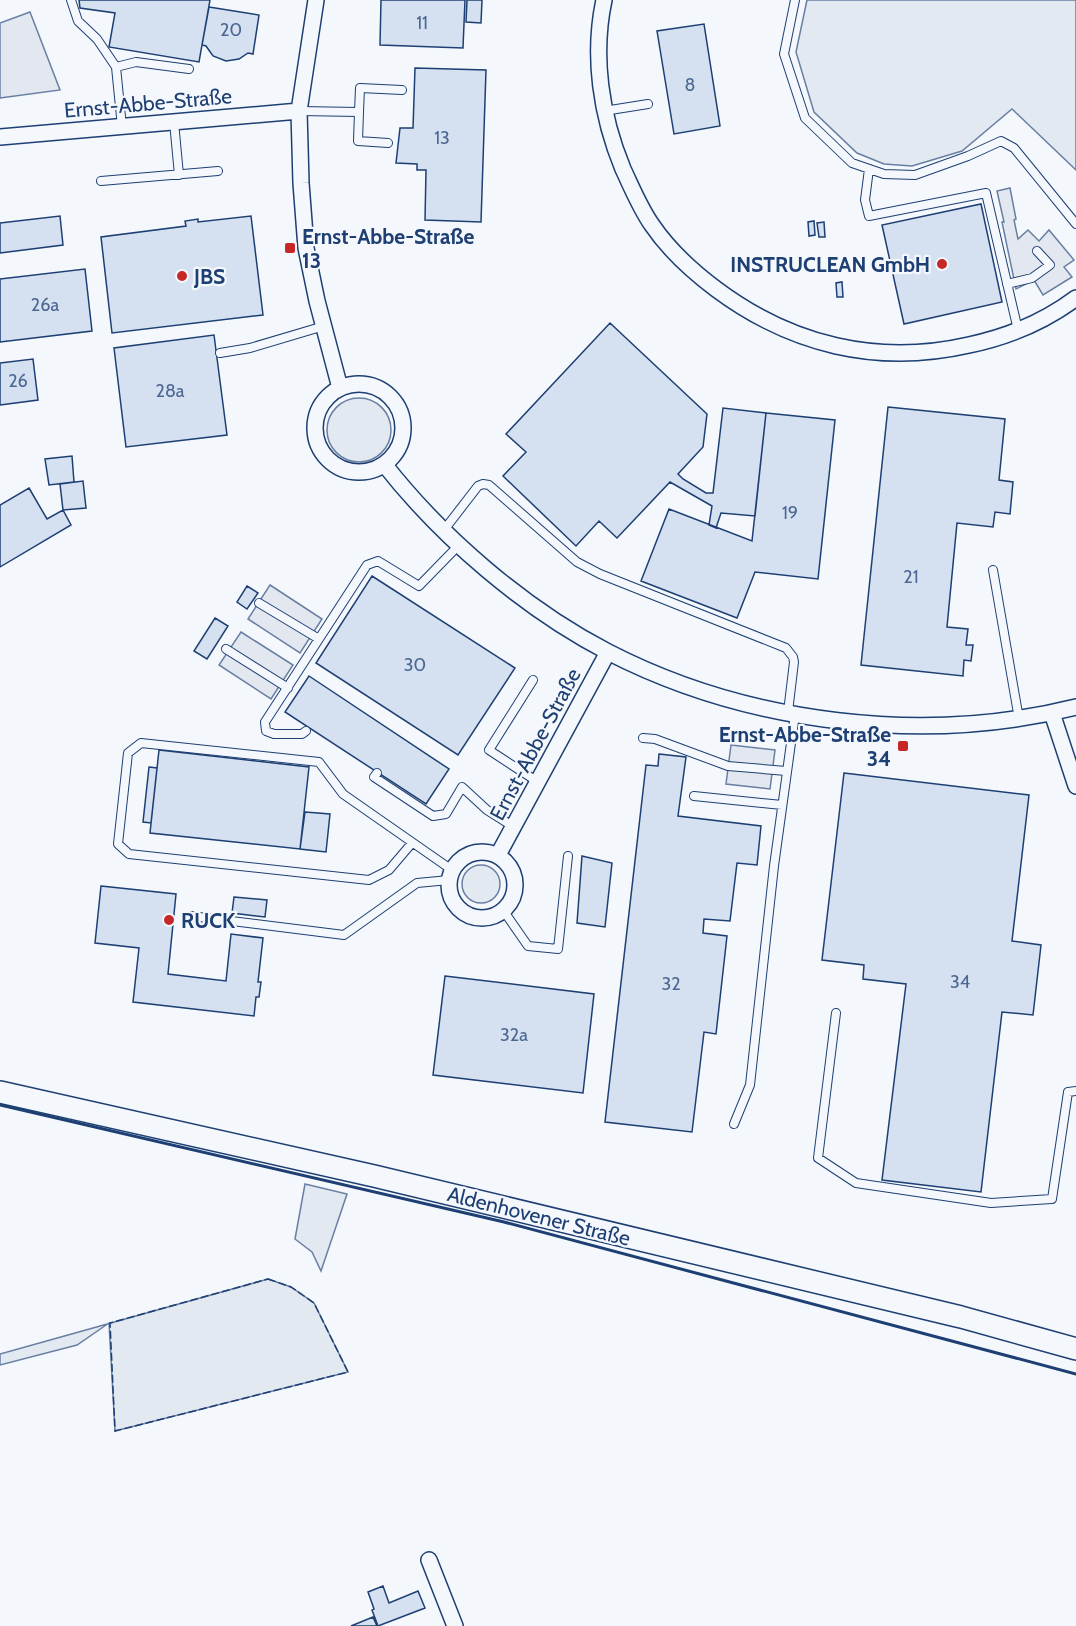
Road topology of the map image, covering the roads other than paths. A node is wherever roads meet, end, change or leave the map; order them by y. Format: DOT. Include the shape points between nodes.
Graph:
graph roads {
  1 [pos="71,0"];
  2 [pos="316,0"];
  3 [pos="604,0"];
  4 [pos="795,0"];
  5 [pos="116,67"];
  6 [pos="189,69"];
  7 [pos="402,90"];
  8 [pos="648,104"];
  9 [pos="299,111"];
  10 [pos="604,111"];
  11 [pos="359,112"];
  12 [pos="174,122"];
  13 [pos="122,127"];
  14 [pos="0,137"];
  15 [pos="388,143"];
  16 [pos="869,169"];
  17 [pos="218,171"];
  18 [pos="179,174"];
  19 [pos="101,181"];
  20 [pos="1076,224"];
  21 [pos="1037,251"];
  22 [pos="1007,284"];
  23 [pos="1076,298"];
  24 [pos="324,326"];
  25 [pos="1018,330"];
  26 [pos="220,353"];
  27 [pos="340,388"];
  28 [pos="384,464"];
  29 [pos="444,531"];
  30 [pos="460,544"];
  31 [pos="993,570"];
  32 [pos="259,603"];
  33 [pos="319,639"];
  34 [pos="226,649"];
  35 [pos="608,652"];
  36 [pos="533,680"];
  37 [pos="288,688"];
  38 [pos="1076,707"];
  39 [pos="791,713"];
  40 [pos="1052,713"];
  41 [pos="1019,719"];
  42 [pos="306,731"];
  43 [pos="643,738"];
  44 [pos="786,771"];
  45 [pos="376,773"];
  46 [pos="538,782"];
  47 [pos="1076,786"];
  48 [pos="694,796"];
  49 [pos="782,805"];
  50 [pos="514,827"];
  51 [pos="412,843"];
  52 [pos="498,855"];
  53 [pos="568,855"];
  54 [pos="450,875"];
  55 [pos="504,910"];
  56 [pos="190,916"];
  57 [pos="836,1013"];
  58 [pos="1076,1091"];
  59 [pos="0,1092"];
  60 [pos="734,1124"];
  61 [pos="1076,1349"];
  62 [pos="429,1560"];
  63 [pos="455,1626"];
  1 -- 5 [label="lane" via="78,21 97,39"];
  2 -- 9 [label="street"];
  3 -- 10 [label="street" via="599,72"];
  4 -- 16 [label="lane" via="784,54 805,117 852,163"];
  5 -- 6 [label="lane" via="136,62"];
  5 -- 13 [label="lane"];
  7 -- 11 [label="lane" via="360,88"];
  8 -- 10 [label="lane"];
  9 -- 11 [label="lane"];
  9 -- 12 [label="street, Ernst-Abbe-Straße"];
  9 -- 24 [label="street" via="306,248"];
  10 -- 25 [label="street" via="613,145 652,226 691,270 737,305 784,331 833,346 885,354 941,351 990,341"];
  11 -- 15 [label="lane" via="358,141"];
  12 -- 13 [label="street, Ernst-Abbe-Straße"];
  12 -- 18 [label="lane"];
  13 -- 14 [label="street, Ernst-Abbe-Straße"];
  16 -- 20 [label="lane" via="884,174 915,175 1000,141 1014,148"];
  16 -- 22 [label="lane" via="865,200 869,216 986,193"];
  17 -- 18 [label="lane"];
  18 -- 19 [label="lane"];
  21 -- 22 [label="lane" via="1050,265 1032,278"];
  22 -- 25 [label="lane"];
  23 -- 25 [label="street"];
  24 -- 26 [label="lane"];
  24 -- 27 [label="street"];
  27 -- 28 [label="street" via="368,385 390,397 398,407 402,419 400,444"];
  27 -- 28 [label="street" via="322,404 317,417 315,430 324,455 352,471 372,470"];
  28 -- 29 [label="street"];
  29 -- 30 [label="street"];
  29 -- 39 [label="lane" via="478,486 489,485 577,562 786,648 794,662"];
  30 -- 33 [label="lane" via="419,586 378,561 367,565"];
  30 -- 35 [label="street" via="507,586"];
  31 -- 41 [label="lane"];
  32 -- 33 [label="lane"];
  33 -- 37 [label="lane"];
  34 -- 37 [label="lane"];
  35 -- 39 [label="street" via="724,698"];
  35 -- 46 [label="street, Ernst-Abbe-Straße"];
  36 -- 46 [label="lane" via="489,750"];
  37 -- 42 [label="lane" via="265,722 266,731"];
  38 -- 40 [label="street"];
  39 -- 41 [label="street" via="848,724 903,726"];
  39 -- 44 [label="lane"];
  40 -- 41 [label="street"];
  40 -- 47 [label="street"];
  43 -- 44 [label="lane" via="728,766"];
  44 -- 49 [label="lane"];
  45 -- 50 [label="lane" via="374,777 433,816 446,814 462,788"];
  46 -- 50 [label="street, Ernst-Abbe-Straße"];
  48 -- 49 [label="lane"];
  49 -- 60 [label="lane" via="750,1085"];
  50 -- 52 [label="street, Ernst-Abbe-Straße"];
  51 -- 51 [label="lane" via="343,794 319,762 141,743 128,753 118,844 129,855 369,880 389,870"];
  51 -- 54 [label="lane"];
  52 -- 54 [label="street" via="477,851 467,855"];
  52 -- 55 [label="street" via="513,871 515,882 515,892"];
  53 -- 55 [label="lane" via="558,949 528,946"];
  54 -- 55 [label="street" via="450,896 464,913 484,918"];
  54 -- 56 [label="lane" via="417,883 344,935"];
  57 -- 58 [label="lane" via="818,1158 856,1183 990,1203 1052,1199 1068,1092"];
  59 -- 61 [label="main road, Aldenhovener Straße" via="386,1179"];
  62 -- 63 [label="street"];
}
